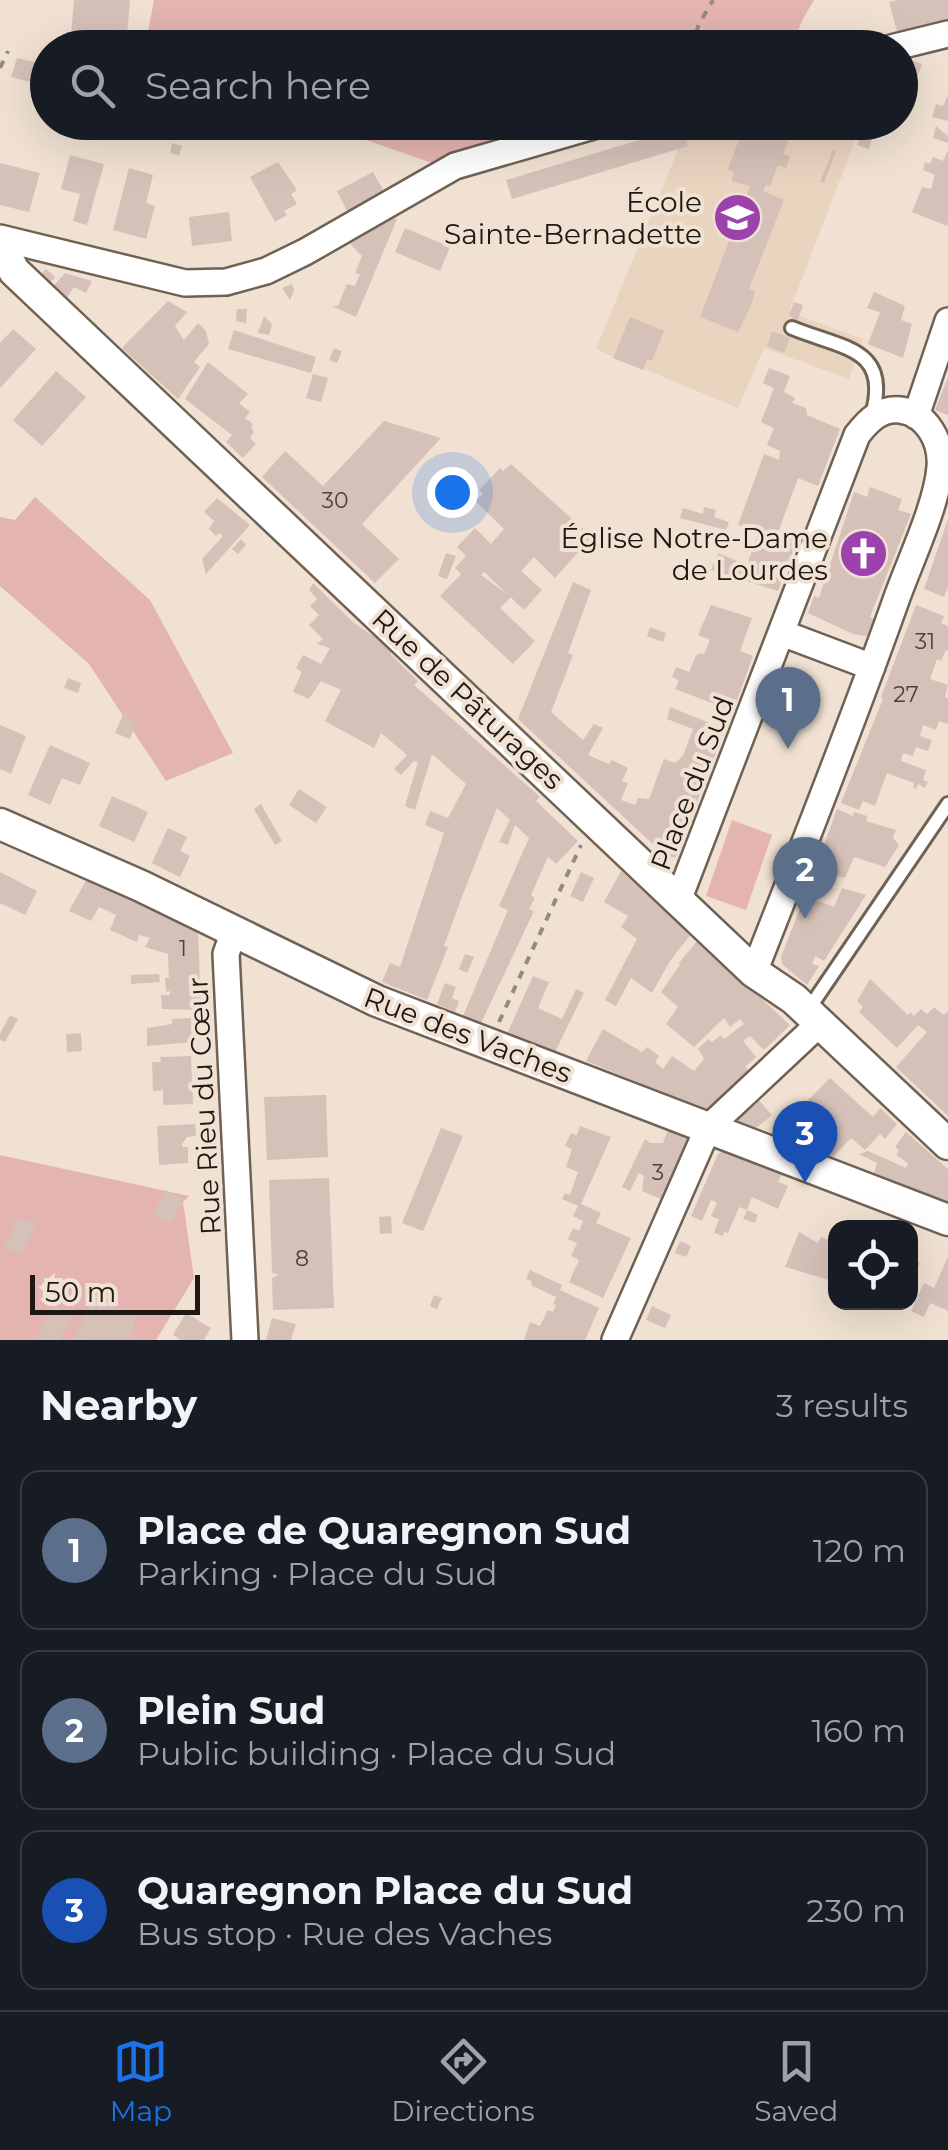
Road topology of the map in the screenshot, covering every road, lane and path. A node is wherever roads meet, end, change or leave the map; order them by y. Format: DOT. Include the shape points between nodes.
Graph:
graph roads {
  1 [pos="712,0"];
  2 [pos="697,30"];
  3 [pos="948,34"];
  4 [pos="918,41"];
  5 [pos="8,51"];
  6 [pos="2,59"];
  7 [pos="0,68"];
  8 [pos="544,140"];
  9 [pos="0,241"];
  10 [pos="948,322"];
  11 [pos="792,328"];
  12 [pos="916,416"];
  13 [pos="871,418"];
  14 [pos="782,633"];
  15 [pos="872,667"];
  16 [pos="948,804"];
  17 [pos="594,818"];
  18 [pos="0,824"];
  19 [pos="679,898"];
  20 [pos="234,931"];
  21 [pos="754,972"];
  22 [pos="813,1018"];
  23 [pos="489,1044"];
  24 [pos="708,1128"];
  25 [pos="948,1144"];
  26 [pos="948,1220"];
  27 [pos="245,1340"];
  28 [pos="614,1340"];
  1 -- 2 [label="path"];
  3 -- 4 [label="street"];
  5 -- 6 [label="path"];
  6 -- 7 [label="path"];
  8 -- 9 [label="street" via="455,166 305,252 226,282 185,283"];
  9 -- 17 [label="street, Rue de Pâturages" via="14,271"];
  10 -- 12 [label="street"];
  11 -- 13 [label="lane" via="873,365 878,388"];
  12 -- 13 [label="street" via="901,410"];
  12 -- 15 [label="street" via="934,435 940,466"];
  13 -- 14 [label="street, Place du Sud" via="857,436"];
  14 -- 15 [label="street"];
  14 -- 19 [label="street, Place du Sud"];
  15 -- 21 [label="street"];
  16 -- 22 [label="lane"];
  17 -- 19 [label="street, Rue de Pâturages"];
  17 -- 23 [label="path"];
  18 -- 20 [label="street, Rue des Vaches"];
  19 -- 21 [label="street, Rue de Pâturages"];
  20 -- 23 [label="street, Rue des Vaches" via="377,1001"];
  20 -- 27 [label="street, Rue Rieu du Cœur" via="226,954"];
  21 -- 22 [label="street, Rue de Pâturages"];
  22 -- 24 [label="street"];
  22 -- 25 [label="street, Rue de Pâturages"];
  23 -- 24 [label="street, Rue des Vaches"];
  24 -- 26 [label="street, Rue des Vaches"];
  24 -- 28 [label="street"];
}
